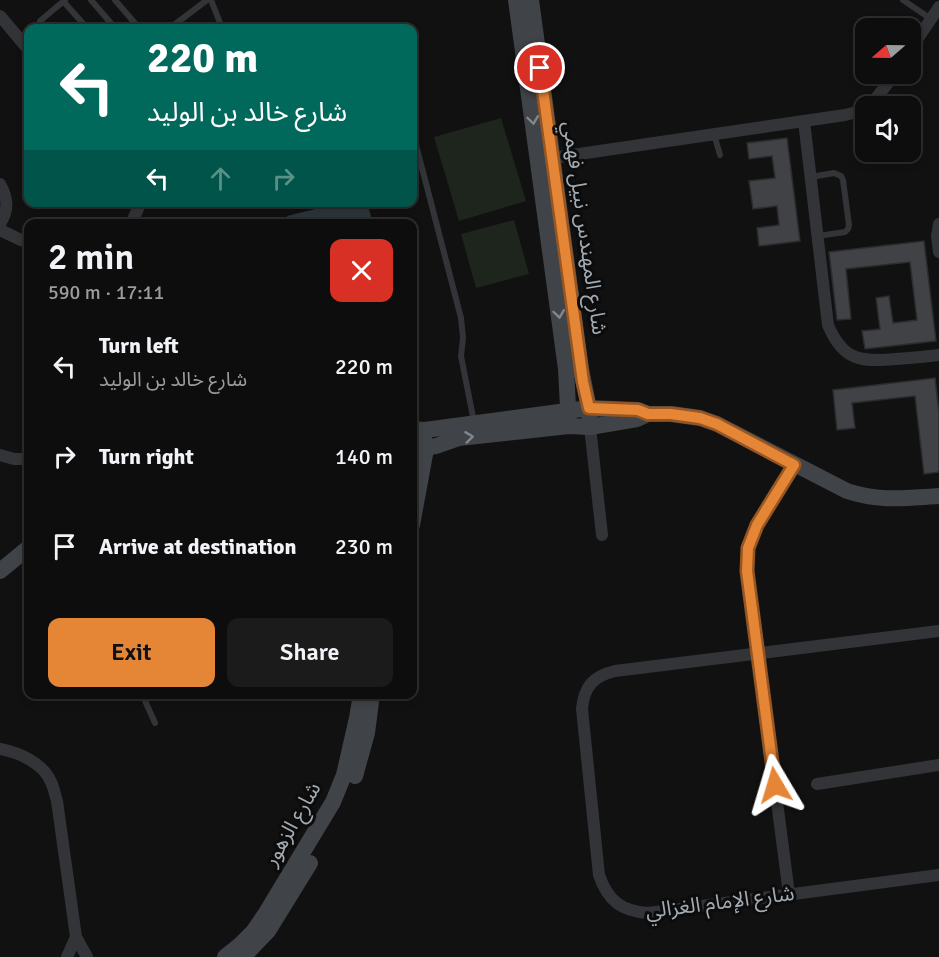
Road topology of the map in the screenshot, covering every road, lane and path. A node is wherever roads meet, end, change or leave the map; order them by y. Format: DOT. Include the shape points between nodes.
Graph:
graph roads {
  1 [pos="91,0"];
  2 [pos="115,0"];
  3 [pos="209,0"];
  4 [pos="516,0"];
  5 [pos="531,0"];
  6 [pos="903,0"];
  7 [pos="64,1"];
  8 [pos="939,7"];
  9 [pos="0,16"];
  10 [pos="931,19"];
  11 [pos="40,24"];
  12 [pos="84,24"];
  13 [pos="112,24"];
  14 [pos="136,24"];
  15 [pos="176,24"];
  16 [pos="220,24"];
  17 [pos="921,34"];
  18 [pos="24,44"];
  19 [pos="887,84"];
  20 [pos="878,96"];
  21 [pos="855,112"];
  22 [pos="804,121"];
  23 [pos="714,134"];
  24 [pos="417,149"];
  25 [pos="720,155"];
  26 [pos="545,159"];
  27 [pos="811,177"];
  28 [pos="0,184"];
  29 [pos="0,224"];
  30 [pos="939,224"];
  31 [pos="0,230"];
  32 [pos="818,236"];
  33 [pos="24,240"];
  34 [pos="939,252"];
  35 [pos="939,356"];
  36 [pos="589,408"];
  37 [pos="648,414"];
  38 [pos="569,418"];
  39 [pos="474,423"];
  40 [pos="590,427"];
  41 [pos="419,430"];
  42 [pos="419,450"];
  43 [pos="0,455"];
  44 [pos="24,459"];
  45 [pos="794,465"];
  46 [pos="417,471"];
  47 [pos="939,496"];
  48 [pos="602,535"];
  49 [pos="24,552"];
  50 [pos="0,571"];
  51 [pos="939,631"];
  52 [pos="758,653"];
  53 [pos="144,699"];
  54 [pos="360,699"];
  55 [pos="371,699"];
  56 [pos="155,723"];
  57 [pos="0,749"];
  58 [pos="939,765"];
  59 [pos="817,783"];
  60 [pos="939,875"];
  61 [pos="789,894"];
  62 [pos="76,937"];
  63 [pos="67,957"];
  64 [pos="87,957"];
  65 [pos="225,957"];
  66 [pos="243,957"];
  1 -- 13 [label="lane"];
  2 -- 14 [label="lane"];
  3 -- 15 [label="lane"];
  3 -- 16 [label="lane"];
  4 -- 26 [label="street, شارع المهندس نبيل فهمي, one-way"];
  5 -- 26 [label="street, شارع المهندس نبيل فهمي"];
  6 -- 10 [label="lane"];
  7 -- 11 [label="lane"];
  7 -- 12 [label="lane"];
  8 -- 10 [label="street"];
  9 -- 18 [label="street"];
  10 -- 17 [label="street"];
  19 -- 20 [label="street"];
  21 -- 22 [label="street"];
  22 -- 23 [label="street"];
  22 -- 27 [label="street"];
  23 -- 25 [label="lane"];
  23 -- 26 [label="street"];
  24 -- 39 [label="lane" via="461,318 461,356"];
  26 -- 36 [label="street, شارع المهندس نبيل فهمي"];
  26 -- 38 [label="street, شارع المهندس نبيل فهمي, one-way"];
  27 -- 32 [label="street"];
  27 -- 32 [label="lane" via="834,173 841,176 849,225 845,232"];
  28 -- 29 [label="street" via="7,202"];
  30 -- 34 [label="street"];
  31 -- 33 [label="street"];
  32 -- 35 [label="street" via="828,325 844,351 872,361"];
  36 -- 37 [label="street"];
  36 -- 38 [label="street"];
  36 -- 40 [label="street, شارع المهندس نبيل فهمي"];
  37 -- 40 [label="street"];
  37 -- 45 [label="street" via="700,418"];
  38 -- 39 [label="street"];
  38 -- 40 [label="street"];
  42 -- 38 [label="street, one-way" via="459,438"];
  39 -- 41 [label="street"];
  40 -- 48 [label="street"];
  41 -- 42 [label="street"];
  42 -- 46 [label="street"];
  43 -- 44 [label="street"];
  45 -- 47 [label="street" via="863,496"];
  45 -- 52 [label="street" via="757,525 748,548 747,571"];
  49 -- 50 [label="street"];
  51 -- 52 [label="street"];
  52 -- 61 [label="street"];
  52 -- 61 [label="street, شارع الإمام الغزالي" via="615,671 604,674 587,688 582,709 599,875 611,899 634,912"];
  53 -- 56 [label="lane"];
  54 -- 65 [label="street, شارع الزهور" via="344,775 333,802 253,932"];
  55 -- 66 [label="street, شارع الزهور" via="356,772 340,810 274,922"];
  57 -- 62 [label="street" via="33,762 51,782"];
  58 -- 59 [label="street"];
  60 -- 61 [label="street, شارع الإمام الغزالي"];
  62 -- 63 [label="street"];
  62 -- 64 [label="street"];
}
